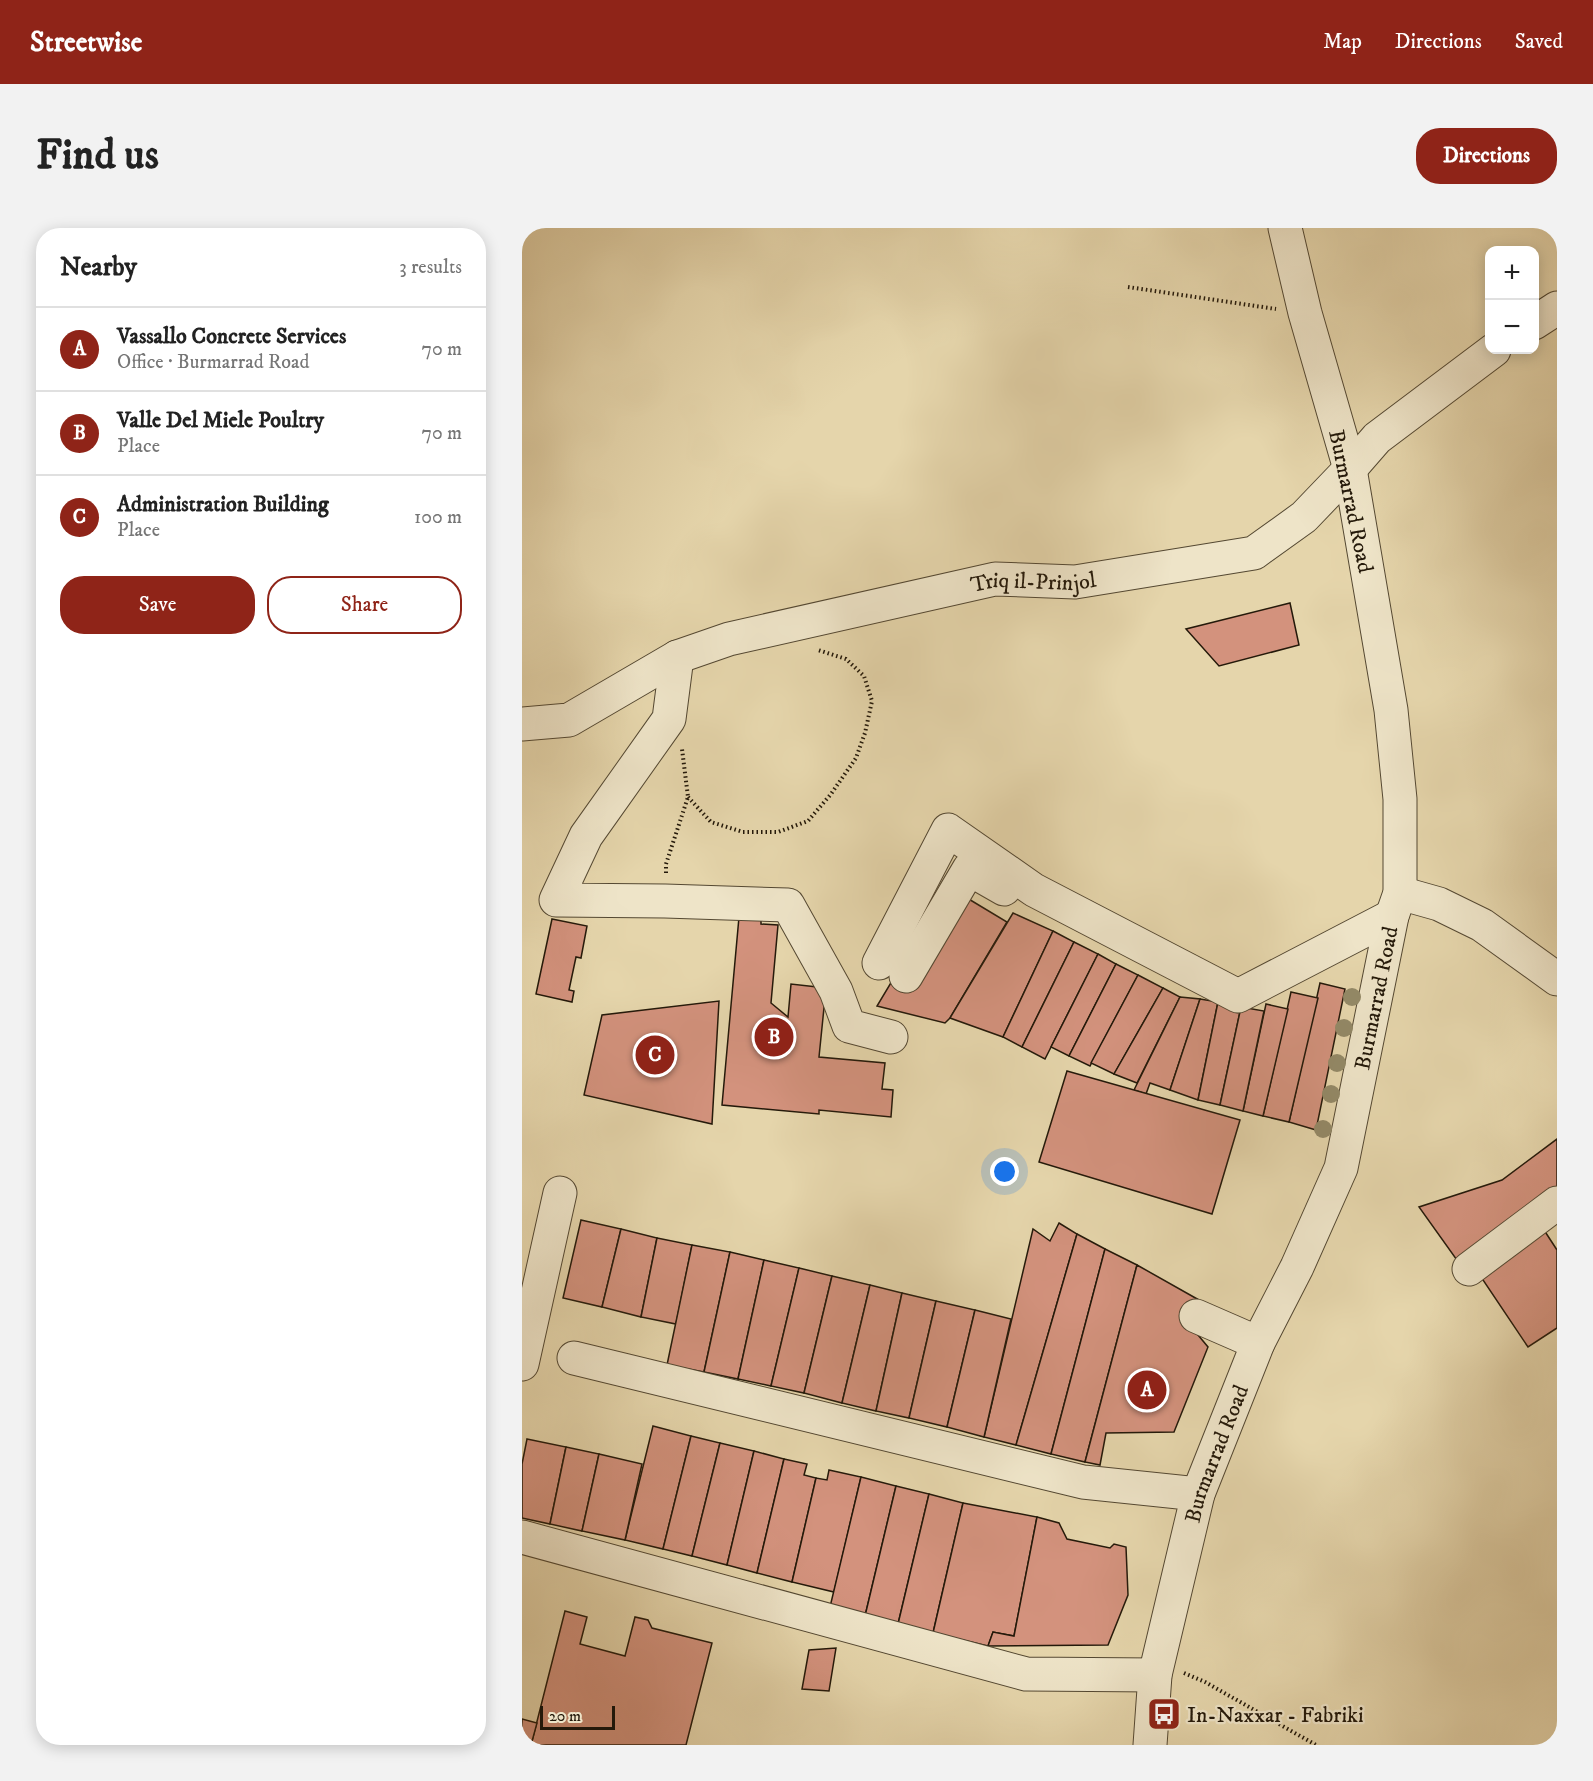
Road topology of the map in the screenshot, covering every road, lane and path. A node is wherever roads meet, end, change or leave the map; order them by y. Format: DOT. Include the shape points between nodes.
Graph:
graph roads {
  1 [pos="1285,228"];
  2 [pos="1128,286"];
  3 [pos="1557,308"];
  4 [pos="1305,313"];
  5 [pos="1539,320"];
  6 [pos="1489,354"];
  7 [pos="1350,469"];
  8 [pos="812,650"];
  9 [pos="677,657"];
  10 [pos="522,724"];
  11 [pos="681,745"];
  12 [pos="688,797"];
  13 [pos="1034,890"];
  14 [pos="665,900"];
  15 [pos="1396,904"];
  16 [pos="1557,979"];
  17 [pos="891,1037"];
  18 [pos="560,1193"];
  19 [pos="1557,1203"];
  20 [pos="1469,1269"];
  21 [pos="1196,1316"];
  22 [pos="1258,1342"];
  23 [pos="574,1359"];
  24 [pos="522,1364"];
  25 [pos="1198,1494"];
  26 [pos="522,1537"];
  27 [pos="1157,1668"];
  28 [pos="1150,1745"];
  29 [pos="1316,1745"];
  1 -- 4 [label="street, Burmarrad Road"];
  2 -- 4 [label="path"];
  3 -- 5 [label="street"];
  4 -- 7 [label="street, Burmarrad Road"];
  6 -- 7 [label="street, Triq il-Prinjol" via="1377,438"];
  7 -- 9 [label="street, Triq il-Prinjol" via="1304,517 1254,553 1075,582 995,579 729,639"];
  7 -- 15 [label="street, Burmarrad Road" via="1391,710 1400,799"];
  8 -- 12 [label="path" via="846,659 864,676 872,701 856,758 824,803 808,821 778,832 743,832 711,822"];
  9 -- 10 [label="street, Triq il-Prinjol" via="568,720"];
  9 -- 14 [label="street" via="669,718 586,836 556,900"];
  11 -- 12 [label="path"];
  12 -- 14 [label="path" via="666,864"];
  13 -- 13 [label="street" via="948,830 892,969 969,869 1015,894"];
  13 -- 15 [label="street" via="1238,996"];
  14 -- 17 [label="street" via="789,904 836,992 849,1026"];
  15 -- 16 [label="street" via="1439,904 1482,925"];
  15 -- 22 [label="street, Burmarrad Road" via="1341,1168"];
  18 -- 24 [label="street"];
  19 -- 20 [label="street"];
  21 -- 22 [label="street"];
  22 -- 25 [label="street, Burmarrad Road"];
  23 -- 25 [label="street" via="1083,1482"];
  25 -- 27 [label="street, Burmarrad Road"];
  26 -- 27 [label="street" via="1026,1674"];
  27 -- 28 [label="street, Burmarrad Road"];
  27 -- 29 [label="path" via="1205,1682"];
}
